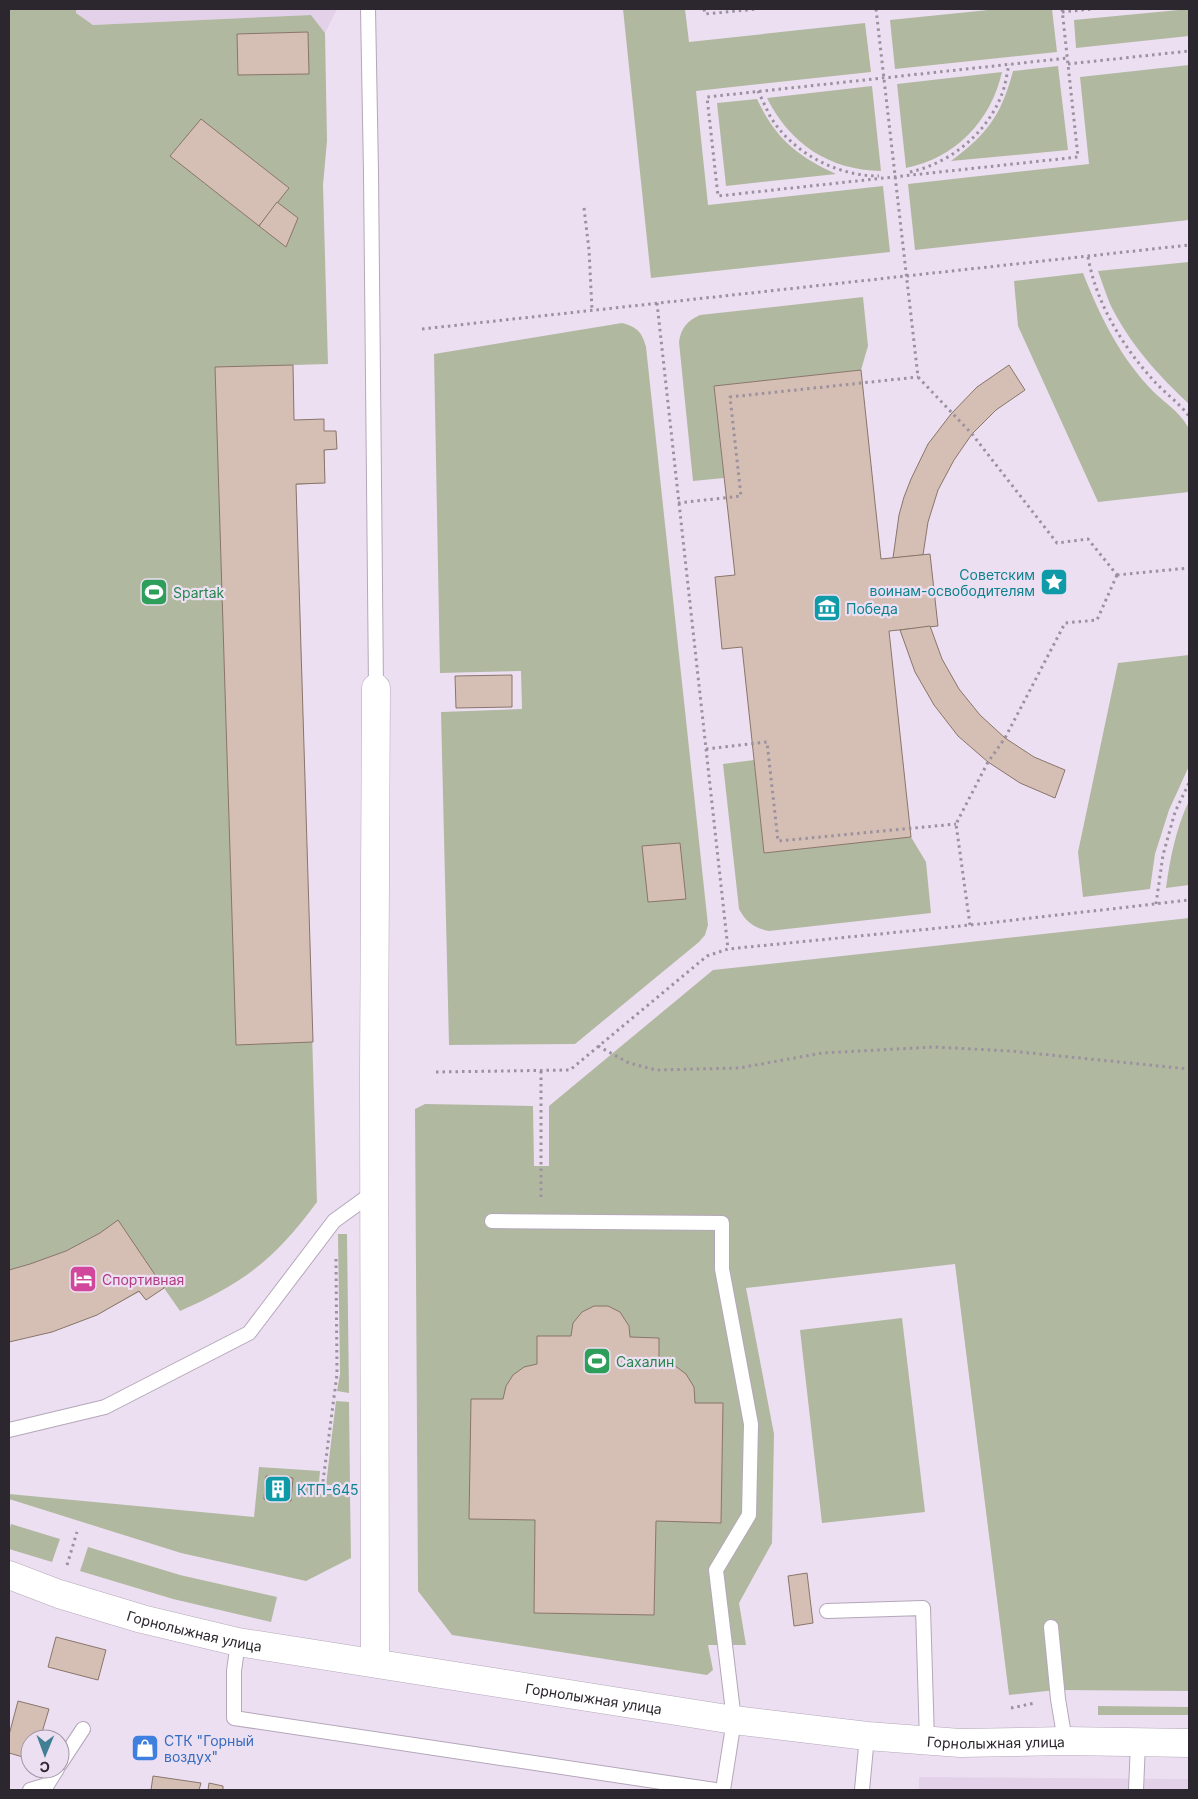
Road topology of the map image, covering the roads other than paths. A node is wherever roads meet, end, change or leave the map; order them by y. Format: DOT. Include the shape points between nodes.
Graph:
graph roads {
  1 [pos="368,9"];
  2 [pos="376,688"];
  3 [pos="374,1192"];
  4 [pos="492,1221"];
  5 [pos="9,1430"];
  6 [pos="9,1575"];
  7 [pos="827,1610"];
  8 [pos="1051,1627"];
  9 [pos="238,1642"];
  10 [pos="375,1663"];
  11 [pos="734,1720"];
  12 [pos="82,1729"];
  13 [pos="867,1736"];
  14 [pos="927,1741"];
  15 [pos="1065,1741"];
  16 [pos="1138,1743"];
  17 [pos="1189,1743"];
  18 [pos="70,1748"];
  19 [pos="51,1779"];
  20 [pos="30,1790"];
  21 [pos="716,1790"];
  22 [pos="722,1790"];
  23 [pos="862,1790"];
  24 [pos="1136,1790"];
  1 -- 2 [label="lane"];
  2 -- 3 [label="street"];
  3 -- 5 [label="lane" via="334,1221 249,1333 105,1407"];
  3 -- 10 [label="street"];
  4 -- 11 [label="lane" via="722,1223 722,1269 751,1424 749,1515 716,1570"];
  6 -- 9 [label="street, Горнолыжная улица" via="142,1619"];
  7 -- 14 [label="lane" via="923,1608"];
  8 -- 15 [label="lane"];
  9 -- 10 [label="street, Горнолыжная улица"];
  9 -- 21 [label="lane" via="234,1718"];
  10 -- 11 [label="street, Горнолыжная улица"];
  11 -- 13 [label="street, Горнолыжная улица"];
  11 -- 22 [label="lane"];
  12 -- 18 [label="lane"];
  13 -- 14 [label="street, Горнолыжная улица"];
  13 -- 23 [label="lane"];
  14 -- 15 [label="street, Горнолыжная улица"];
  15 -- 16 [label="street, Горнолыжная улица"];
  16 -- 17 [label="street, Горнолыжная улица"];
  16 -- 24 [label="lane"];
  19 -- 20 [label="lane" via="47,1785"];
}
